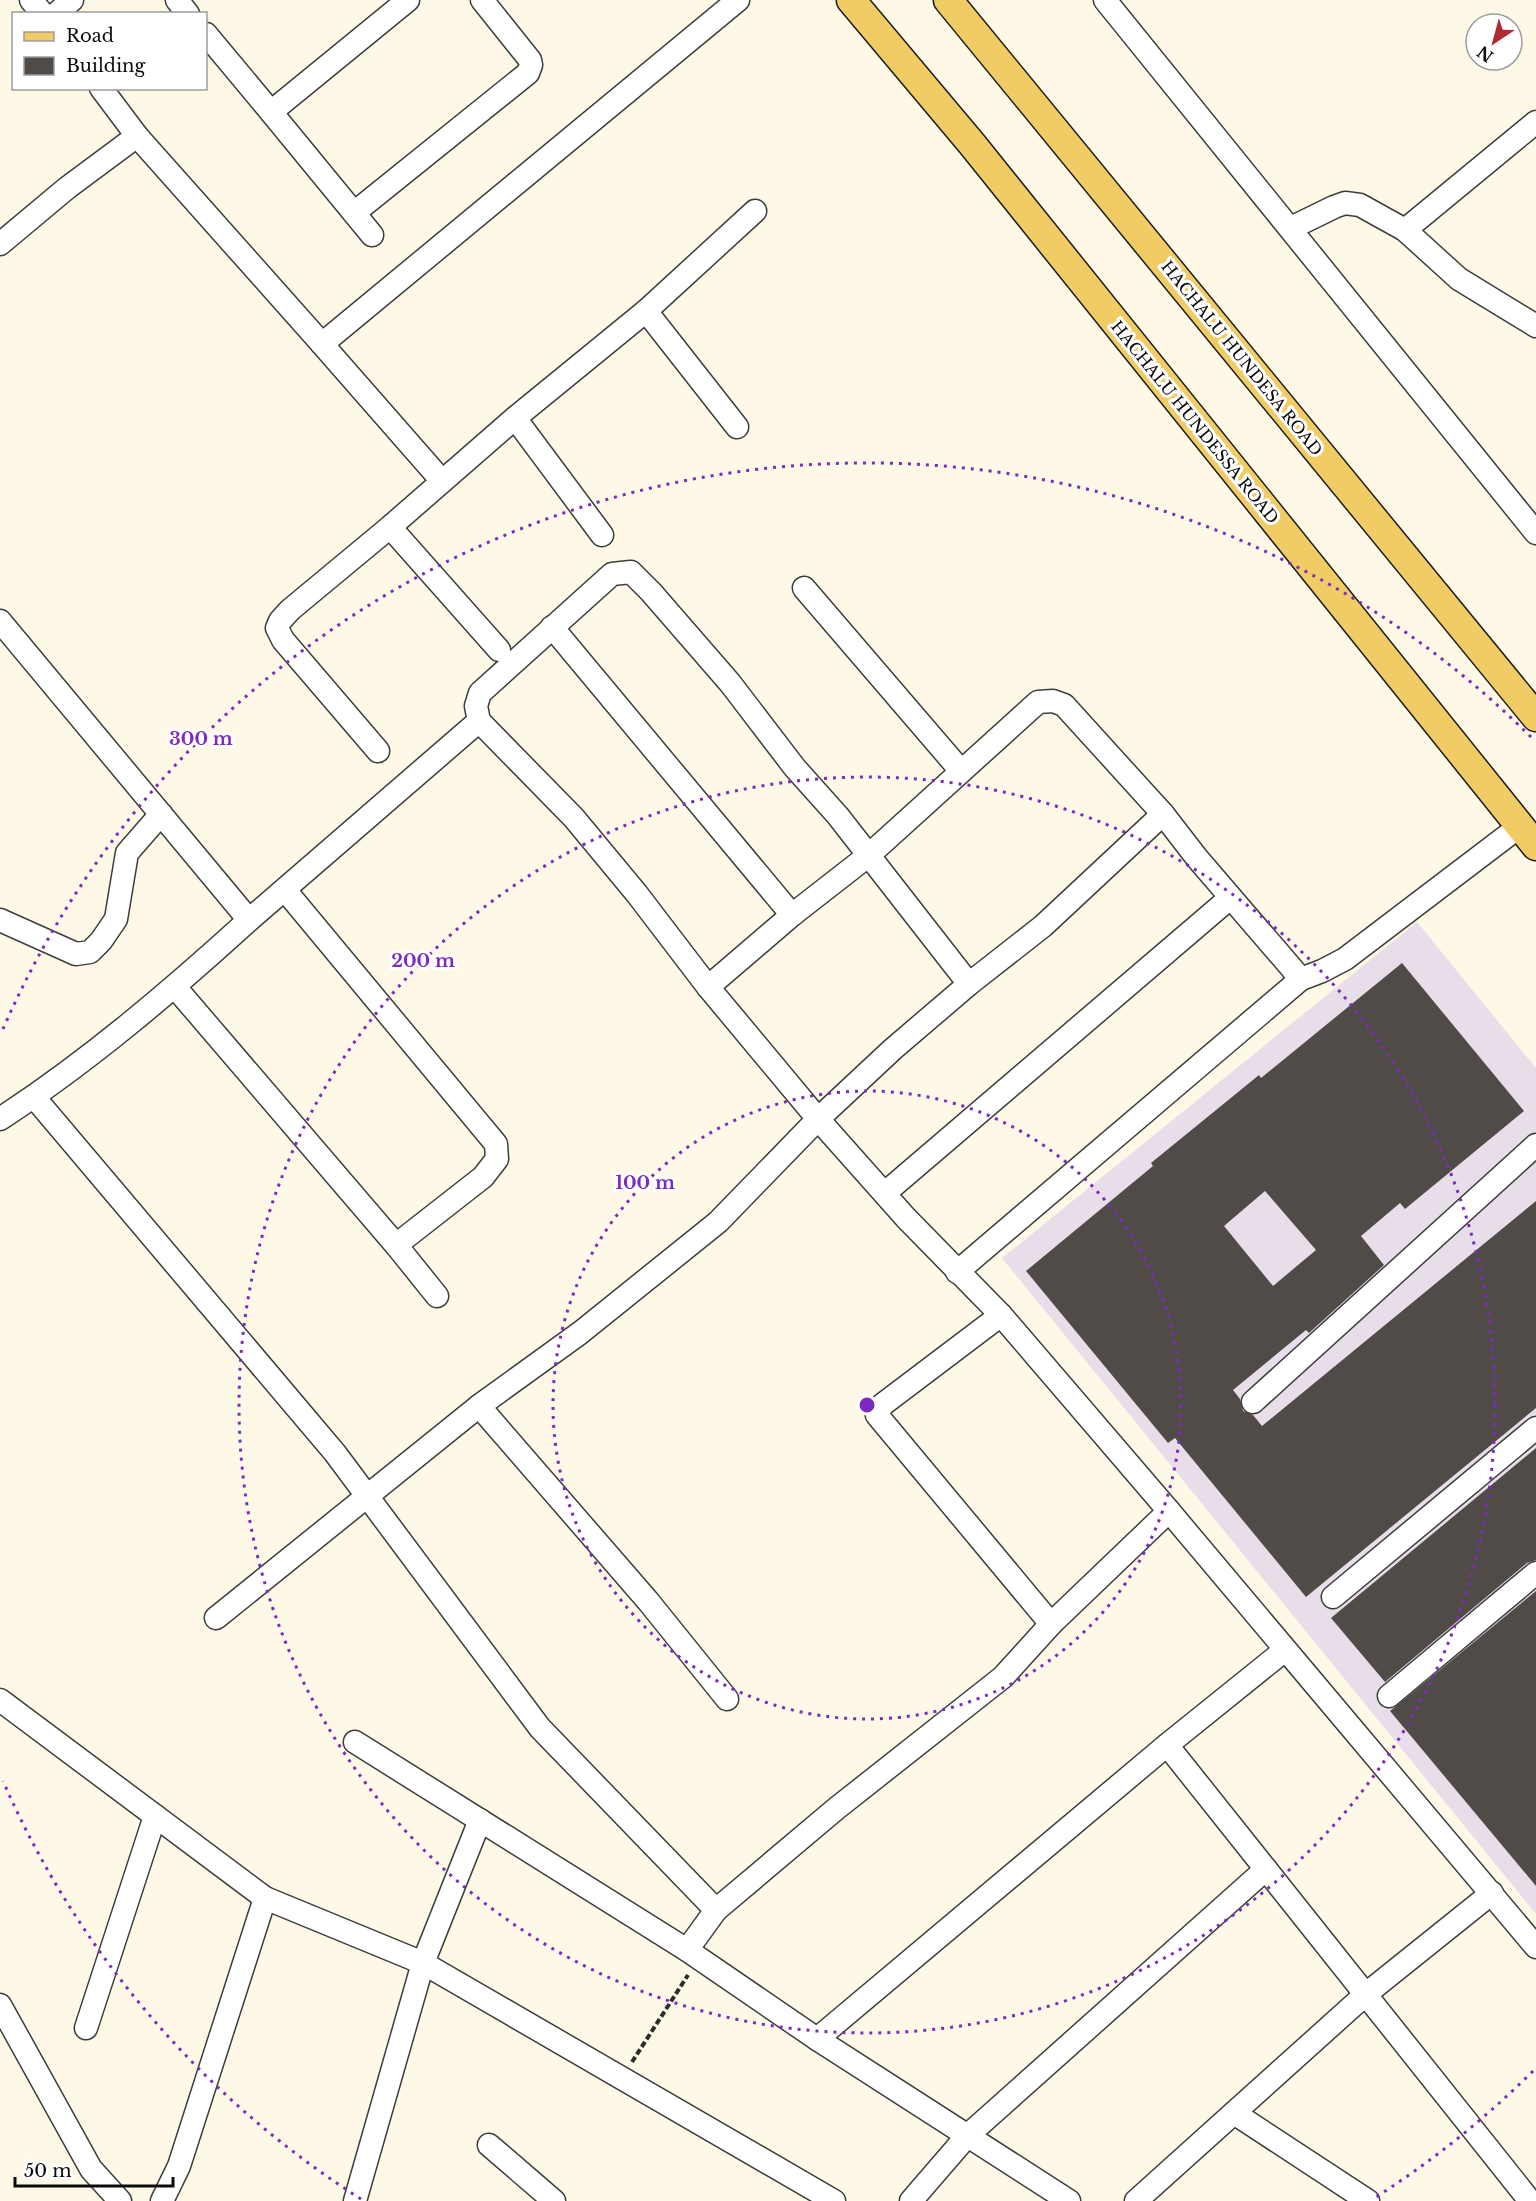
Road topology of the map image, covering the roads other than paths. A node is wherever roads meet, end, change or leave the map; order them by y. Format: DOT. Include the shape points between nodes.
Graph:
graph roads {
  1 [pos="31,0"];
  2 [pos="72,0"];
  3 [pos="408,0"];
  4 [pos="482,0"];
  5 [pos="738,0"];
  6 [pos="851,0"];
  7 [pos="948,0"];
  8 [pos="1106,0"];
  9 [pos="41,12"];
  10 [pos="58,12"];
  11 [pos="207,35"];
  12 [pos="102,90"];
  13 [pos="271,112"];
  14 [pos="1536,122"];
  15 [pos="137,136"];
  16 [pos="755,211"];
  17 [pos="354,213"];
  18 [pos="1292,228"];
  19 [pos="1405,230"];
  20 [pos="372,235"];
  21 [pos="0,244"];
  22 [pos="646,311"];
  23 [pos="1536,326"];
  24 [pos="322,344"];
  25 [pos="515,418"];
  26 [pos="737,427"];
  27 [pos="442,481"];
  28 [pos="390,527"];
  29 [pos="1536,533"];
  30 [pos="602,535"];
  31 [pos="804,588"];
  32 [pos="0,621"];
  33 [pos="552,627"];
  34 [pos="499,650"];
  35 [pos="1536,717"];
  36 [pos="479,721"];
  37 [pos="378,751"];
  38 [pos="961,771"];
  39 [pos="161,814"];
  40 [pos="1163,814"];
  41 [pos="1528,836"];
  42 [pos="869,855"];
  43 [pos="285,890"];
  44 [pos="1230,898"];
  45 [pos="792,915"];
  46 [pos="0,920"];
  47 [pos="249,920"];
  48 [pos="1301,979"];
  49 [pos="969,984"];
  50 [pos="175,987"];
  51 [pos="708,987"];
  52 [pos="34,1097"];
  53 [pos="0,1119"];
  54 [pos="818,1119"];
  55 [pos="1536,1145"];
  56 [pos="885,1193"];
  57 [pos="396,1245"];
  58 [pos="957,1272"];
  59 [pos="437,1296"];
  60 [pos="1001,1315"];
  61 [pos="1253,1402"];
  62 [pos="479,1406"];
  63 [pos="1536,1428"];
  64 [pos="368,1496"];
  65 [pos="1169,1511"];
  66 [pos="1536,1573"];
  67 [pos="1333,1598"];
  68 [pos="216,1618"];
  69 [pos="1051,1624"];
  70 [pos="1285,1650"];
  71 [pos="1389,1696"];
  72 [pos="727,1699"];
  73 [pos="0,1700"];
  74 [pos="355,1742"];
  75 [pos="1167,1745"];
  76 [pos="155,1815"];
  77 [pos="480,1820"];
  78 [pos="1266,1869"];
  79 [pos="1492,1893"];
  80 [pos="265,1898"];
  81 [pos="716,1910"];
  82 [pos="1536,1947"];
  83 [pos="693,1954"];
  84 [pos="423,1963"];
  85 [pos="1366,1994"];
  86 [pos="0,2005"];
  87 [pos="86,2028"];
  88 [pos="817,2039"];
  89 [pos="1234,2113"];
  90 [pos="967,2136"];
  91 [pos="489,2145"];
  92 [pos="548,2199"];
  93 [pos="120,2201"];
  94 [pos="162,2201"];
  95 [pos="355,2201"];
  96 [pos="834,2201"];
  97 [pos="910,2201"];
  98 [pos="1069,2201"];
  99 [pos="1136,2201"];
  100 [pos="1368,2201"];
  101 [pos="1530,2201"];
  1 -- 9 [label="street"];
  2 -- 10 [label="street"];
  3 -- 13 [label="street"];
  4 -- 17 [label="street" via="530,60 528,73"];
  5 -- 24 [label="street"];
  6 -- 41 [label="main road, HACHALU HUNDESSA ROAD" via="972,144"];
  7 -- 35 [label="main road, HACHALU HUNDESA ROAD"];
  8 -- 18 [label="street"];
  11 -- 13 [label="street"];
  12 -- 15 [label="street"];
  13 -- 17 [label="street"];
  14 -- 19 [label="street"];
  15 -- 21 [label="street"];
  15 -- 24 [label="street"];
  16 -- 22 [label="street"];
  17 -- 20 [label="street"];
  18 -- 19 [label="street" via="1353,202"];
  18 -- 29 [label="street"];
  19 -- 23 [label="street" via="1459,279"];
  22 -- 25 [label="street"];
  22 -- 26 [label="street"];
  24 -- 27 [label="street"];
  25 -- 27 [label="street"];
  25 -- 30 [label="street"];
  27 -- 28 [label="street"];
  28 -- 34 [label="street"];
  28 -- 37 [label="street" via="290,610 277,628"];
  31 -- 38 [label="street"];
  32 -- 39 [label="street"];
  33 -- 36 [label="street" via="480,693 476,706"];
  33 -- 42 [label="street" via="612,573 631,572 730,683"];
  33 -- 45 [label="street"];
  36 -- 43 [label="street"];
  36 -- 51 [label="street" via="574,818"];
  38 -- 40 [label="street" via="1038,702 1053,701 1064,705"];
  38 -- 42 [label="street"];
  39 -- 46 [label="street" via="127,853 116,919 90,952 75,954"];
  39 -- 47 [label="street"];
  40 -- 44 [label="street"];
  40 -- 49 [label="street" via="1043,926"];
  41 -- 48 [label="street" via="1345,959"];
  42 -- 45 [label="street"];
  42 -- 49 [label="street"];
  43 -- 47 [label="street"];
  43 -- 57 [label="street" via="496,1144 497,1159 483,1177"];
  44 -- 48 [label="street"];
  44 -- 56 [label="street"];
  45 -- 51 [label="street"];
  47 -- 50 [label="street"];
  48 -- 58 [label="street"];
  49 -- 54 [label="street"];
  50 -- 52 [label="street"];
  50 -- 57 [label="street"];
  51 -- 54 [label="street"];
  52 -- 53 [label="street"];
  52 -- 64 [label="street" via="336,1453"];
  54 -- 56 [label="street"];
  54 -- 62 [label="street" via="718,1222 580,1333"];
  55 -- 61 [label="street"];
  56 -- 58 [label="street"];
  57 -- 59 [label="street"];
  58 -- 60 [label="street"];
  60 -- 65 [label="street"];
  60 -- 69 [label="street" via="882,1405 877,1415"];
  62 -- 64 [label="street"];
  62 -- 72 [label="street" via="648,1601"];
  63 -- 67 [label="street"];
  64 -- 68 [label="street"];
  64 -- 81 [label="street" via="540,1728"];
  65 -- 69 [label="street"];
  65 -- 70 [label="street"];
  66 -- 71 [label="street"];
  69 -- 81 [label="street" via="1003,1677"];
  70 -- 75 [label="street"];
  70 -- 79 [label="street"];
  73 -- 76 [label="street"];
  74 -- 77 [label="street"];
  75 -- 78 [label="street"];
  75 -- 88 [label="street"];
  76 -- 80 [label="street"];
  76 -- 87 [label="street"];
  77 -- 83 [label="street"];
  77 -- 84 [label="street"];
  78 -- 85 [label="street"];
  78 -- 90 [label="street"];
  79 -- 82 [label="street"];
  79 -- 85 [label="street"];
  80 -- 84 [label="street"];
  80 -- 94 [label="street" via="179,2166"];
  81 -- 83 [label="street"];
  83 -- 88 [label="street"];
  84 -- 95 [label="street"];
  84 -- 96 [label="street"];
  85 -- 89 [label="street"];
  85 -- 101 [label="street"];
  86 -- 93 [label="street" via="91,2169"];
  88 -- 90 [label="street"];
  89 -- 99 [label="street"];
  89 -- 100 [label="street"];
  90 -- 97 [label="street"];
  90 -- 98 [label="street"];
  91 -- 92 [label="street"];
}
